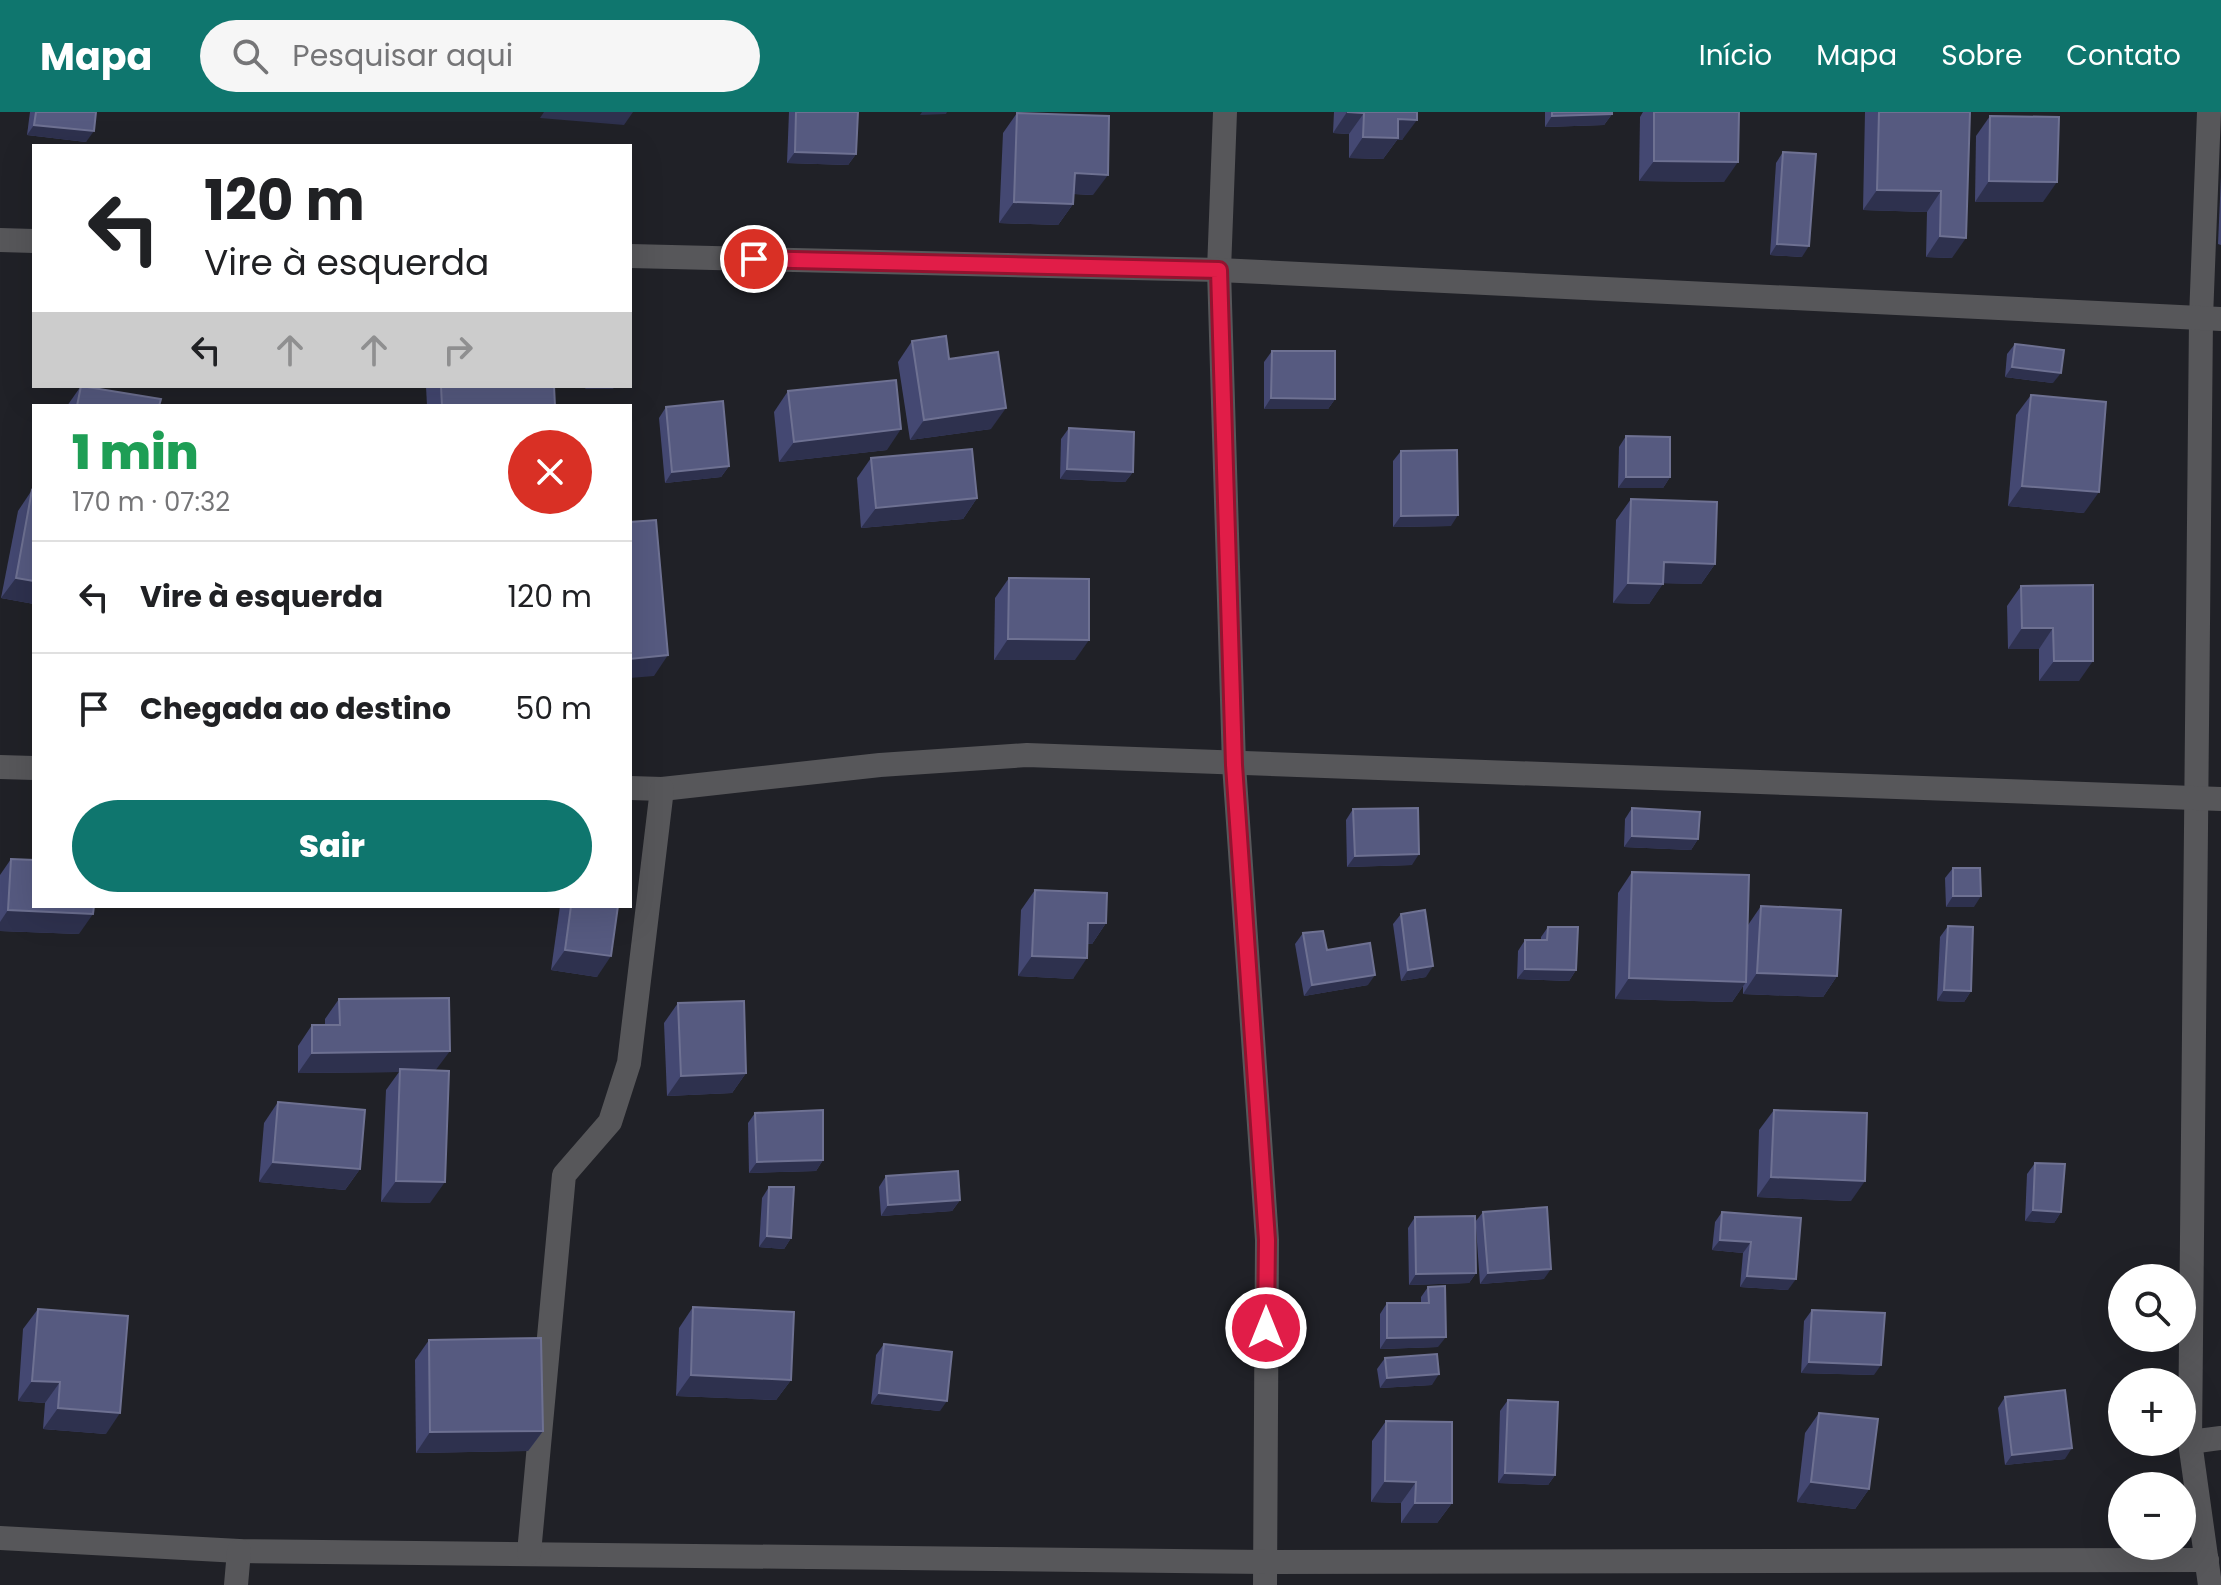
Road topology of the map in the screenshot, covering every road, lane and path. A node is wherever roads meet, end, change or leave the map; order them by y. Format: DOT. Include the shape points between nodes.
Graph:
graph roads {
  1 [pos="1225,112"];
  2 [pos="2209,112"];
  3 [pos="0,240"];
  4 [pos="32,241"];
  5 [pos="632,256"];
  6 [pos="1219,270"];
  7 [pos="2211,318"];
  8 [pos="1234,765"];
  9 [pos="0,767"];
  10 [pos="32,768"];
  11 [pos="632,788"];
  12 [pos="662,789"];
  13 [pos="2209,798"];
  14 [pos="2192,1368"];
  15 [pos="2221,1438"];
  16 [pos="2196,1441"];
  17 [pos="2192,1456"];
  18 [pos="0,1538"];
  19 [pos="239,1551"];
  20 [pos="529,1553"];
  21 [pos="2207,1560"];
  22 [pos="1265,1573"];
  23 [pos="236,1585"];
  24 [pos="2210,1585"];
  1 -- 6 [label="street"];
  2 -- 7 [label="street"];
  3 -- 4 [label="street"];
  5 -- 6 [label="street"];
  6 -- 7 [label="street"];
  6 -- 8 [label="street"];
  7 -- 13 [label="street"];
  8 -- 12 [label="street" via="1027,755"];
  8 -- 13 [label="street"];
  8 -- 22 [label="street" via="1267,1240"];
  9 -- 10 [label="street"];
  11 -- 12 [label="street"];
  12 -- 20 [label="street" via="629,1063 610,1122 564,1175"];
  13 -- 14 [label="street"];
  15 -- 16 [label="street"];
  17 -- 21 [label="street"];
  18 -- 19 [label="street"];
  19 -- 20 [label="street"];
  19 -- 23 [label="street"];
  20 -- 22 [label="street"];
  21 -- 22 [label="street"];
  21 -- 24 [label="street"];
}
